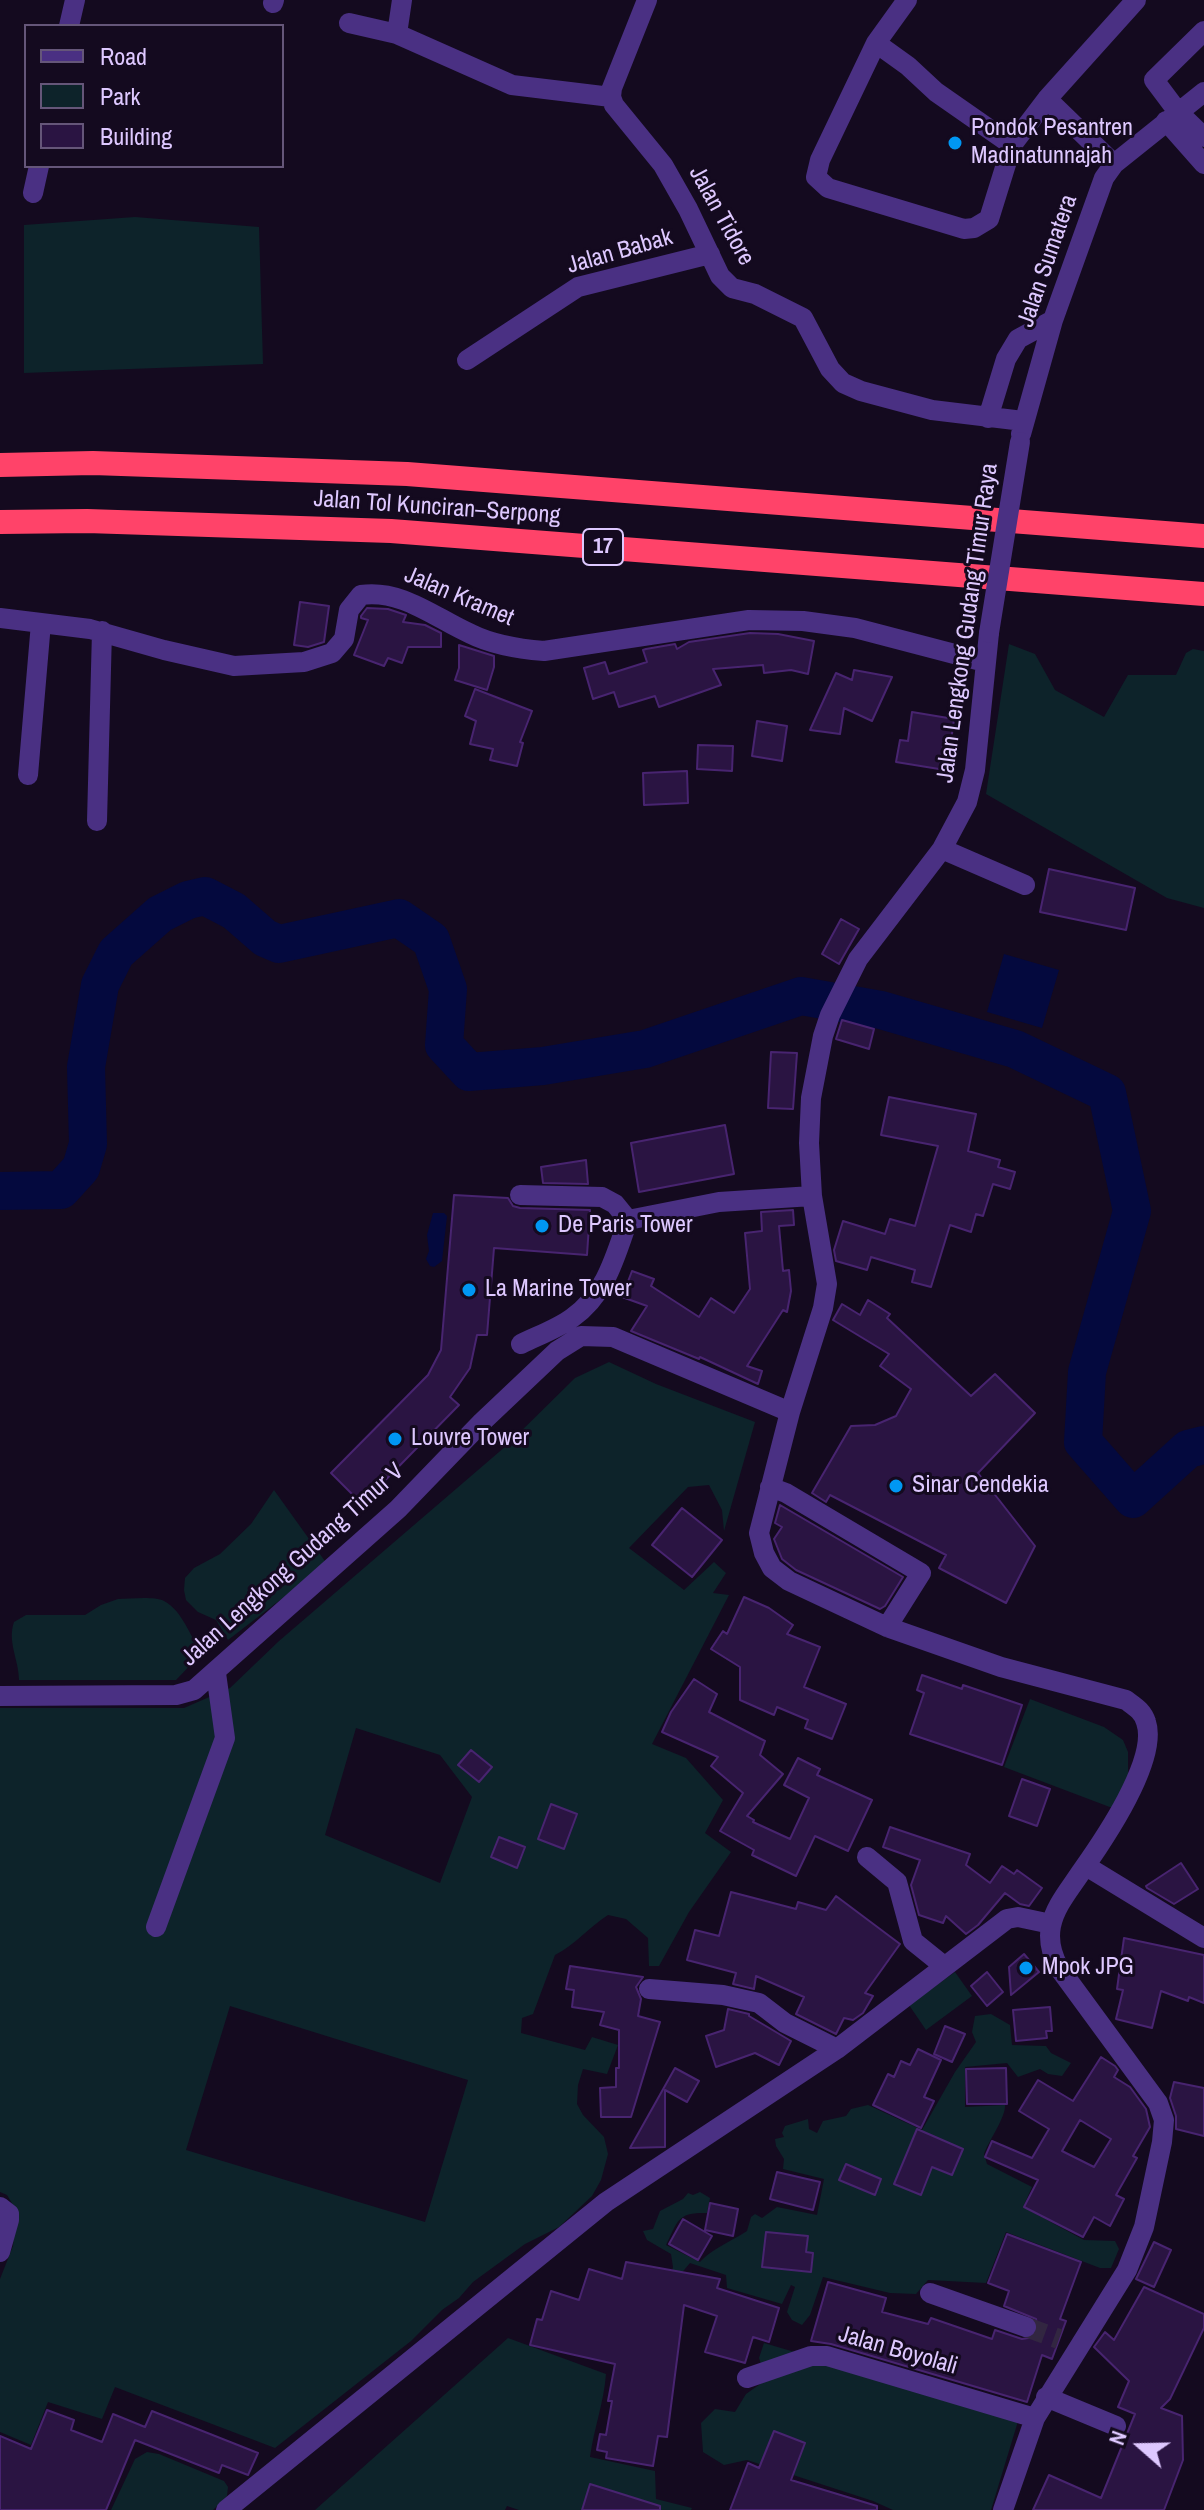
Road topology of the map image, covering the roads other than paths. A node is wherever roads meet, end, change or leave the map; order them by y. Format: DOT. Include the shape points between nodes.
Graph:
graph roads {
  1 [pos="75,0"];
  2 [pos="402,0"];
  3 [pos="647,0"];
  4 [pos="907,0"];
  5 [pos="1136,0"];
  6 [pos="349,23"];
  7 [pos="69,24"];
  8 [pos="1204,31"];
  9 [pos="397,34"];
  10 [pos="876,43"];
  11 [pos="1204,92"];
  12 [pos="611,97"];
  13 [pos="1047,99"];
  14 [pos="1172,116"];
  15 [pos="1204,137"];
  16 [pos="1012,145"];
  17 [pos="1114,164"];
  18 [pos="1204,164"];
  19 [pos="39,168"];
  20 [pos="33,193"];
  21 [pos="710,254"];
  22 [pos="1053,320"];
  23 [pos="467,360"];
  24 [pos="988,418"];
  25 [pos="1023,421"];
  26 [pos="1020,442"];
  27 [pos="0,465"];
  28 [pos="0,522"];
  29 [pos="1204,536"];
  30 [pos="1204,594"];
  31 [pos="0,618"];
  32 [pos="41,623"];
  33 [pos="102,631"];
  34 [pos="985,662"];
  35 [pos="28,775"];
  36 [pos="97,821"];
  37 [pos="942,849"];
  38 [pos="1025,885"];
  39 [pos="520,1195"];
  40 [pos="812,1196"];
  41 [pos="628,1220"];
  42 [pos="521,1344"];
  43 [pos="790,1412"];
  44 [pos="770,1487"];
  45 [pos="887,1627"];
  46 [pos="216,1673"];
  47 [pos="0,1696"];
  48 [pos="867,1857"];
  49 [pos="1086,1866"];
  50 [pos="1051,1924"];
  51 [pos="156,1927"];
  52 [pos="1204,1938"];
  53 [pos="944,1966"];
  54 [pos="649,1989"];
  55 [pos="837,2049"];
  56 [pos="0,2207"];
  57 [pos="0,2252"];
  58 [pos="930,2293"];
  59 [pos="1026,2327"];
  60 [pos="747,2378"];
  61 [pos="1046,2397"];
  62 [pos="1035,2418"];
  63 [pos="1116,2426"];
  64 [pos="226,2510"];
  65 [pos="1003,2510"];
  1 -- 7 [label="street"];
  2 -- 9 [label="street"];
  3 -- 12 [label="street"];
  4 -- 10 [label="street"];
  5 -- 13 [label="street"];
  6 -- 9 [label="street"];
  8 -- 14 [label="street" via="1154,80"];
  9 -- 12 [label="street" via="512,85"];
  10 -- 16 [label="street"];
  10 -- 16 [label="street" via="820,160 816,177 822,185 974,228 994,210"];
  11 -- 14 [label="street, Jalan Sumatera"];
  12 -- 21 [label="street, Jalan Tidore" via="663,165"];
  13 -- 16 [label="street"];
  13 -- 17 [label="street"];
  14 -- 15 [label="street"];
  14 -- 17 [label="street, Jalan Sumatera"];
  14 -- 18 [label="street"];
  17 -- 22 [label="street, Jalan Sumatera" via="1104,178"];
  19 -- 20 [label="street"];
  21 -- 23 [label="street, Jalan Babak" via="578,287"];
  21 -- 24 [label="street, Jalan Tidore" via="732,288 803,318 843,383 932,410"];
  22 -- 24 [label="street" via="1018,339 1006,359"];
  22 -- 25 [label="street, Jalan Sumatera"];
  24 -- 25 [label="street, Jalan Tidore"];
  25 -- 26 [label="street, Jalan Sumatera"];
  26 -- 34 [label="street, Jalan Lengkong Gudang Timur Raya, bridge"];
  27 -- 29 [label="highway, Jalan Tol Kunciran–Serpong" via="93,463 407,474"];
  28 -- 30 [label="highway, Jalan Tol Kunciran–Serpong / 17" via="391,531"];
  31 -- 32 [label="street, Jalan Kramet"];
  32 -- 33 [label="street, Jalan Kramet"];
  32 -- 35 [label="street"];
  33 -- 34 [label="street, Jalan Kramet" via="234,666 304,662 332,653 344,639 349,610 361,595 379,592 516,649 544,651 749,620 803,621 855,628"];
  33 -- 36 [label="street"];
  34 -- 37 [label="street, Jalan Lengkong Gudang Timur Raya" via="972,786"];
  37 -- 38 [label="street"];
  37 -- 40 [label="street, Jalan Lengkong Gudang Timur Raya" via="858,959 830,1015 811,1098"];
  39 -- 41 [label="street" via="602,1197"];
  40 -- 41 [label="street" via="719,1202"];
  40 -- 43 [label="street, Jalan Lengkong Gudang Timur Raya" via="827,1284"];
  41 -- 42 [label="street" via="610,1274 594,1299 571,1319"];
  43 -- 44 [label="street, Jalan Lengkong Gudang Timur Raya"];
  43 -- 46 [label="street, Jalan Lengkong Gudang Timur V" via="613,1337 581,1336 557,1351 398,1509"];
  44 -- 45 [label="street, Jalan Lengkong Gudang Timur Raya" via="759,1533 772,1568"];
  44 -- 45 [label="street" via="921,1573"];
  45 -- 49 [label="street, Jalan Lengkong Gudang Timur Raya" via="1001,1667 1126,1700 1139,1709 1147,1723 1148,1742 1142,1768"];
  46 -- 47 [label="street, Jalan Lengkong Gudang Timur V" via="194,1690 176,1695"];
  46 -- 51 [label="street" via="225,1738"];
  48 -- 53 [label="street" via="897,1882 913,1941"];
  49 -- 50 [label="street, Jalan Lengkong Gudang Timur Raya"];
  49 -- 52 [label="street"];
  50 -- 53 [label="street" via="1007,1919"];
  50 -- 61 [label="street" via="1052,1954 1059,1968 1158,2103 1164,2120 1144,2227 1127,2270 1103,2312 1068,2342"];
  53 -- 55 [label="street"];
  54 -- 55 [label="street" via="759,2003 785,2023"];
  55 -- 64 [label="street" via="606,2202"];
  56 -- 57 [label="street" via="9,2214"];
  58 -- 59 [label="street"];
  60 -- 62 [label="street, Jalan Boyolali" via="811,2356 827,2356"];
  61 -- 62 [label="street"];
  61 -- 63 [label="street"];
  62 -- 65 [label="street"];
}
